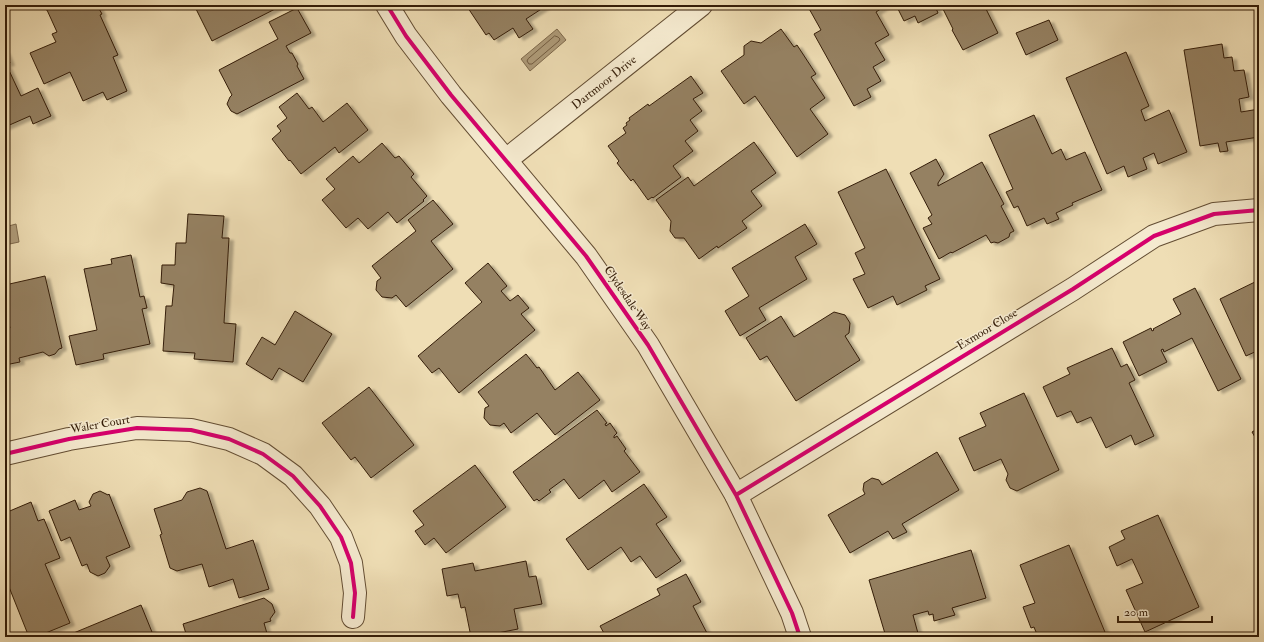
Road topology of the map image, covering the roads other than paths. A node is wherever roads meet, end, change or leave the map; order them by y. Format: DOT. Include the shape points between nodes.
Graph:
graph roads {
  1 [pos="387,5"];
  2 [pos="701,5"];
  3 [pos="506,160"];
  4 [pos="1259,210"];
  5 [pos="5,454"];
  6 [pos="736,494"];
  7 [pos="353,617"];
  8 [pos="800,637"];
  1 -- 3 [label="street, Clydesdale Way" via="406,36 451,95"];
  2 -- 3 [label="street, Dartmoor Drive"];
  3 -- 6 [label="street, Clydesdale Way" via="600,275 648,345"];
  4 -- 6 [label="street, Exmoor Close" via="1214,214 1154,236 1073,289"];
  5 -- 7 [label="street, Waler Court" via="69,439 137,428 191,430 230,440 262,454 293,476 320,506 341,538 351,563 355,593"];
  6 -- 8 [label="street, Clydesdale Way" via="792,613"];
}
